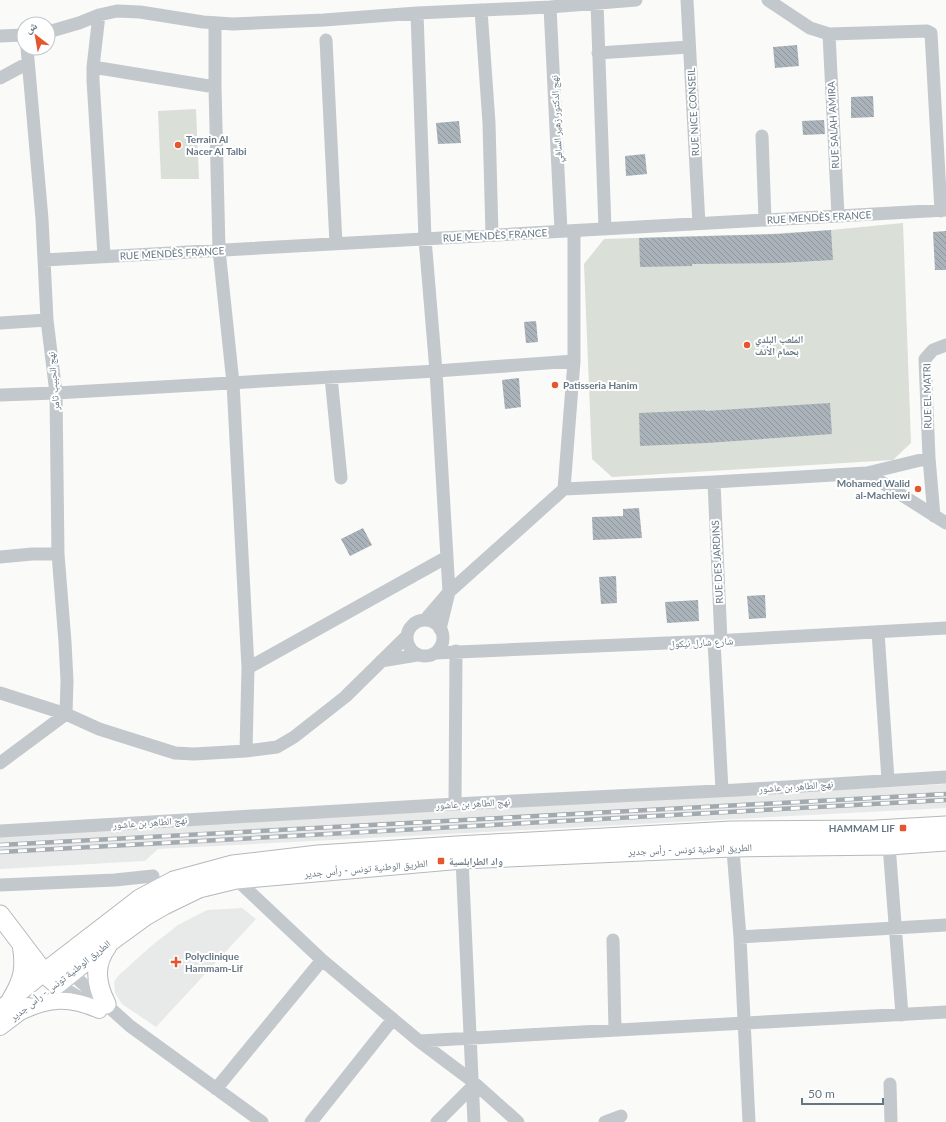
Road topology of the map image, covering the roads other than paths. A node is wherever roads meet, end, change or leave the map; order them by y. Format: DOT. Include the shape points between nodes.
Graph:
graph roads {
  1 [pos="636,0"];
  2 [pos="687,0"];
  3 [pos="768,0"];
  4 [pos="596,3"];
  5 [pos="550,7"];
  6 [pos="481,10"];
  7 [pos="417,13"];
  8 [pos="99,14"];
  9 [pos="215,24"];
  10 [pos="56,30"];
  11 [pos="829,34"];
  12 [pos="0,36"];
  13 [pos="16,36"];
  14 [pos="326,40"];
  15 [pos="689,47"];
  16 [pos="598,53"];
  17 [pos="28,56"];
  18 [pos="28,63"];
  19 [pos="93,67"];
  20 [pos="0,78"];
  21 [pos="215,88"];
  22 [pos="762,136"];
  23 [pos="944,211"];
  24 [pos="838,216"];
  25 [pos="765,220"];
  26 [pos="699,224"];
  27 [pos="606,229"];
  28 [pos="560,231"];
  29 [pos="574,231"];
  30 [pos="492,235"];
  31 [pos="425,239"];
  32 [pos="336,244"];
  33 [pos="219,250"];
  34 [pos="104,256"];
  35 [pos="44,260"];
  36 [pos="47,320"];
  37 [pos="0,324"];
  38 [pos="946,345"];
  39 [pos="574,361"];
  40 [pos="436,371"];
  41 [pos="331,377"];
  42 [pos="233,383"];
  43 [pos="56,393"];
  44 [pos="0,395"];
  45 [pos="929,458"];
  46 [pos="867,473"];
  47 [pos="341,478"];
  48 [pos="714,482"];
  49 [pos="564,489"];
  50 [pos="934,516"];
  51 [pos="946,523"];
  52 [pos="58,554"];
  53 [pos="0,557"];
  54 [pos="446,557"];
  55 [pos="449,592"];
  56 [pos="425,620"];
  57 [pos="946,628"];
  58 [pos="878,632"];
  59 [pos="442,633"];
  60 [pos="406,636"];
  61 [pos="717,641"];
  62 [pos="456,651"];
  63 [pos="435,653"];
  64 [pos="417,655"];
  65 [pos="381,661"];
  66 [pos="248,668"];
  67 [pos="0,693"];
  68 [pos="66,714"];
  69 [pos="246,751"];
  70 [pos="0,763"];
  71 [pos="946,777"];
  72 [pos="888,780"];
  73 [pos="722,790"];
  74 [pos="455,804"];
  75 [pos="946,826"];
  76 [pos="0,831"];
  77 [pos="732,839"];
  78 [pos="946,841"];
  79 [pos="890,845"];
  80 [pos="462,859"];
  81 [pos="153,876"];
  82 [pos="236,879"];
  83 [pos="0,885"];
  84 [pos="3,920"];
  85 [pos="946,925"];
  86 [pos="896,928"];
  87 [pos="740,937"];
  88 [pos="112,940"];
  89 [pos="613,940"];
  90 [pos="22,944"];
  91 [pos="79,947"];
  92 [pos="322,960"];
  93 [pos="58,973"];
  94 [pos="11,1007"];
  95 [pos="102,1007"];
  96 [pos="946,1012"];
  97 [pos="902,1015"];
  98 [pos="393,1019"];
  99 [pos="745,1024"];
  100 [pos="0,1027"];
  101 [pos="615,1030"];
  102 [pos="469,1038"];
  103 [pos="419,1041"];
  104 [pos="472,1083"];
  105 [pos="890,1084"];
  106 [pos="216,1089"];
  107 [pos="621,1116"];
  108 [pos="262,1122"];
  109 [pos="311,1122"];
  110 [pos="437,1122"];
  111 [pos="474,1122"];
  112 [pos="518,1122"];
  113 [pos="604,1122"];
  114 [pos="749,1122"];
  115 [pos="891,1122"];
  1 -- 4 [label="street"];
  2 -- 15 [label="street, RUE NICE CONSEIL"];
  3 -- 11 [label="street" via="810,28"];
  4 -- 5 [label="street"];
  4 -- 16 [label="street"];
  5 -- 6 [label="street"];
  5 -- 28 [label="street, نهج الدكتور زهير السافي"];
  6 -- 7 [label="street"];
  6 -- 30 [label="street" via="489,123"];
  7 -- 9 [label="street"];
  7 -- 31 [label="street"];
  8 -- 9 [label="street" via="117,11 140,12"];
  8 -- 10 [label="street"];
  8 -- 19 [label="street"];
  9 -- 21 [label="street"];
  11 -- 23 [label="street" via="927,31 931,33"];
  11 -- 24 [label="street, RUE SALAH AMIRA"];
  12 -- 13 [label="street"];
  14 -- 32 [label="street"];
  15 -- 16 [label="street"];
  15 -- 26 [label="street, RUE NICE CONSEIL"];
  16 -- 27 [label="street"];
  17 -- 18 [label="street, نهج الحبيب ثامر"];
  18 -- 20 [label="street"];
  18 -- 35 [label="street, نهج الحبيب ثامر"];
  19 -- 21 [label="street"];
  19 -- 34 [label="street"];
  21 -- 33 [label="street"];
  22 -- 25 [label="street"];
  23 -- 24 [label="street, RUE MENDÈS FRANCE"];
  24 -- 25 [label="street, RUE MENDÈS FRANCE"];
  25 -- 26 [label="street, RUE MENDÈS FRANCE"];
  26 -- 27 [label="street, RUE MENDÈS FRANCE"];
  27 -- 29 [label="street, RUE MENDÈS FRANCE"];
  28 -- 29 [label="street, RUE MENDÈS FRANCE"];
  28 -- 30 [label="street, RUE MENDÈS FRANCE"];
  29 -- 39 [label="street"];
  30 -- 31 [label="street, RUE MENDÈS FRANCE"];
  31 -- 32 [label="street, RUE MENDÈS FRANCE"];
  31 -- 40 [label="street"];
  32 -- 33 [label="street, RUE MENDÈS FRANCE"];
  33 -- 34 [label="street, RUE MENDÈS FRANCE"];
  33 -- 42 [label="street"];
  34 -- 35 [label="street, RUE MENDÈS FRANCE"];
  35 -- 36 [label="street, نهج الحبيب ثامر"];
  36 -- 37 [label="street"];
  36 -- 43 [label="street, نهج الحبيب ثامر"];
  38 -- 45 [label="street, RUE EL MATRI" via="933,350 925,359"];
  39 -- 40 [label="street"];
  39 -- 49 [label="street"];
  40 -- 41 [label="street"];
  40 -- 54 [label="street"];
  41 -- 42 [label="street"];
  41 -- 47 [label="street"];
  42 -- 43 [label="street"];
  42 -- 66 [label="street"];
  43 -- 44 [label="street"];
  43 -- 52 [label="street, نهج الحبيب ثامر"];
  45 -- 46 [label="street"];
  45 -- 50 [label="street, RUE EL MATRI"];
  46 -- 48 [label="street"];
  46 -- 50 [label="street"];
  48 -- 49 [label="street"];
  48 -- 61 [label="street, RUE DES JARDINS"];
  49 -- 55 [label="street"];
  50 -- 51 [label="street"];
  52 -- 53 [label="street"];
  52 -- 68 [label="street, نهج الحبيب ثامر" via="66,657"];
  54 -- 55 [label="street"];
  54 -- 66 [label="street"];
  55 -- 56 [label="street"];
  55 -- 59 [label="street"];
  56 -- 59 [label="street" via="436,623"];
  56 -- 60 [label="street" via="414,623"];
  57 -- 58 [label="street, شارع شارل نيكول"];
  58 -- 61 [label="street, شارع شارل نيكول"];
  58 -- 72 [label="street"];
  59 -- 62 [label="street"];
  59 -- 63 [label="street" via="442,644"];
  60 -- 64 [label="street" via="409,647"];
  60 -- 65 [label="street"];
  61 -- 62 [label="street, شارع شارل نيكول"];
  61 -- 73 [label="street, RUE DES JARDINS"];
  62 -- 63 [label="street, شارع شارل نيكول"];
  62 -- 74 [label="street"];
  63 -- 64 [label="street"];
  64 -- 65 [label="street"];
  65 -- 69 [label="street" via="345,697 294,737 276,747"];
  66 -- 69 [label="street"];
  67 -- 68 [label="street"];
  68 -- 69 [label="street" via="99,729 175,753"];
  68 -- 70 [label="street"];
  71 -- 72 [label="street, نهج الطاهر بن عاشور"];
  72 -- 73 [label="street, نهج الطاهر بن عاشور"];
  73 -- 74 [label="street, نهج الطاهر بن عاشور"];
  74 -- 76 [label="street, نهج الطاهر بن عاشور"];
  75 -- 77 [label="highway, الطريق الوطنية تونس - رأس جدير"];
  77 -- 79 [label="highway, الطريق الوطنية تونس - رأس جدير"];
  77 -- 80 [label="highway, الطريق الوطنية تونس - رأس جدير"];
  77 -- 87 [label="street"];
  77 -- 91 [label="highway, الطريق الوطنية تونس - رأس جدير" via="318,854 233,865 174,881 147,895"];
  78 -- 79 [label="highway, الطريق الوطنية تونس - رأس جدير"];
  79 -- 86 [label="street"];
  80 -- 82 [label="highway, الطريق الوطنية تونس - رأس جدير"];
  80 -- 102 [label="street"];
  81 -- 83 [label="street"];
  82 -- 88 [label="highway, الطريق الوطنية تونس - رأس جدير" via="199,888 164,905"];
  82 -- 92 [label="street"];
  84 -- 90 [label="highway"];
  85 -- 86 [label="street"];
  86 -- 87 [label="street"];
  86 -- 97 [label="street"];
  87 -- 99 [label="street"];
  88 -- 93 [label="highway, الطريق الوطنية تونس - رأس جدير"];
  88 -- 95 [label="highway" via="103,951 98,964 97,978"];
  89 -- 101 [label="street"];
  90 -- 91 [label="highway" via="35,951 50,954 65,953"];
  90 -- 93 [label="highway"];
  90 -- 94 [label="highway" via="25,958 24,973"];
  91 -- 93 [label="highway, الطريق الوطنية تونس - رأس جدير"];
  92 -- 98 [label="street"];
  92 -- 106 [label="street"];
  93 -- 94 [label="main road, الطريق الوطنية تونس - رأس جدير"];
  93 -- 95 [label="street"];
  93 -- 95 [label="street"];
  94 -- 95 [label="main road" via="68,1000"];
  94 -- 100 [label="main road, الطريق الوطنية تونس - رأس جدير"];
  95 -- 106 [label="street"];
  96 -- 97 [label="street"];
  97 -- 99 [label="street"];
  98 -- 103 [label="street"];
  98 -- 109 [label="street"];
  99 -- 101 [label="street"];
  99 -- 114 [label="street"];
  101 -- 102 [label="street"];
  102 -- 103 [label="street"];
  102 -- 104 [label="street"];
  103 -- 104 [label="street"];
  104 -- 110 [label="street"];
  104 -- 111 [label="street"];
  104 -- 112 [label="street"];
  105 -- 115 [label="street"];
  106 -- 108 [label="street"];
  107 -- 113 [label="street"];
}
